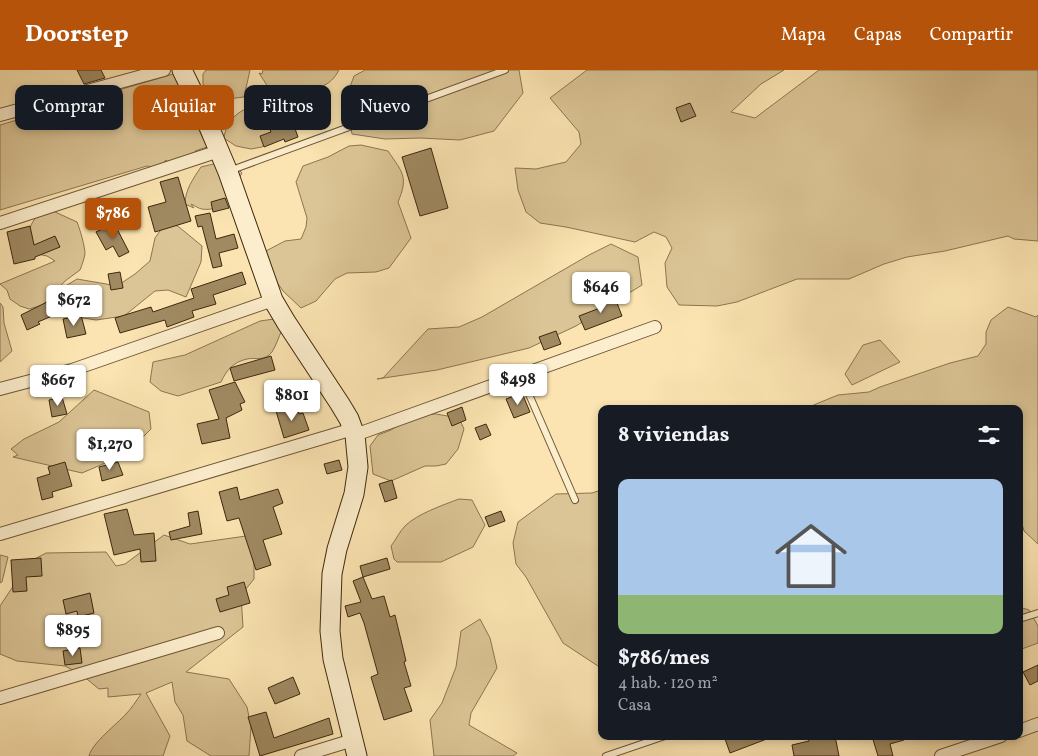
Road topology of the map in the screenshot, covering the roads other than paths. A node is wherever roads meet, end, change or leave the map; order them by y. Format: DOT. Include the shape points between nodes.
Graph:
graph roads {
  1 [pos="164,70"];
  2 [pos="182,70"];
  3 [pos="505,70"];
  4 [pos="0,115"];
  5 [pos="219,151"];
  6 [pos="228,172"];
  7 [pos="0,223"];
  8 [pos="274,300"];
  9 [pos="655,327"];
  10 [pos="521,376"];
  11 [pos="0,389"];
  12 [pos="354,432"];
  13 [pos="575,500"];
  14 [pos="0,534"];
  15 [pos="1038,613"];
  16 [pos="1023,618"];
  17 [pos="218,632"];
  18 [pos="0,698"];
  19 [pos="1038,724"];
  20 [pos="1023,730"];
  21 [pos="653,740"];
  22 [pos="989,740"];
  23 [pos="355,748"];
  24 [pos="301,756"];
  25 [pos="606,756"];
  26 [pos="941,756"];
  1 -- 4 [label="street"];
  2 -- 5 [label="main road"];
  3 -- 6 [label="lane"];
  5 -- 6 [label="main road"];
  5 -- 7 [label="street"];
  6 -- 8 [label="main road"];
  8 -- 11 [label="street" via="72,370"];
  8 -- 12 [label="main road" via="340,404"];
  9 -- 10 [label="street"];
  10 -- 12 [label="street"];
  10 -- 13 [label="lane"];
  12 -- 14 [label="street"];
  12 -- 23 [label="main road" via="358,467 332,574 330,624 333,659"];
  15 -- 16 [label="lane"];
  17 -- 18 [label="street"];
  19 -- 20 [label="street"];
  21 -- 25 [label="lane"];
  22 -- 26 [label="street"];
  23 -- 24 [label="street"];
}
